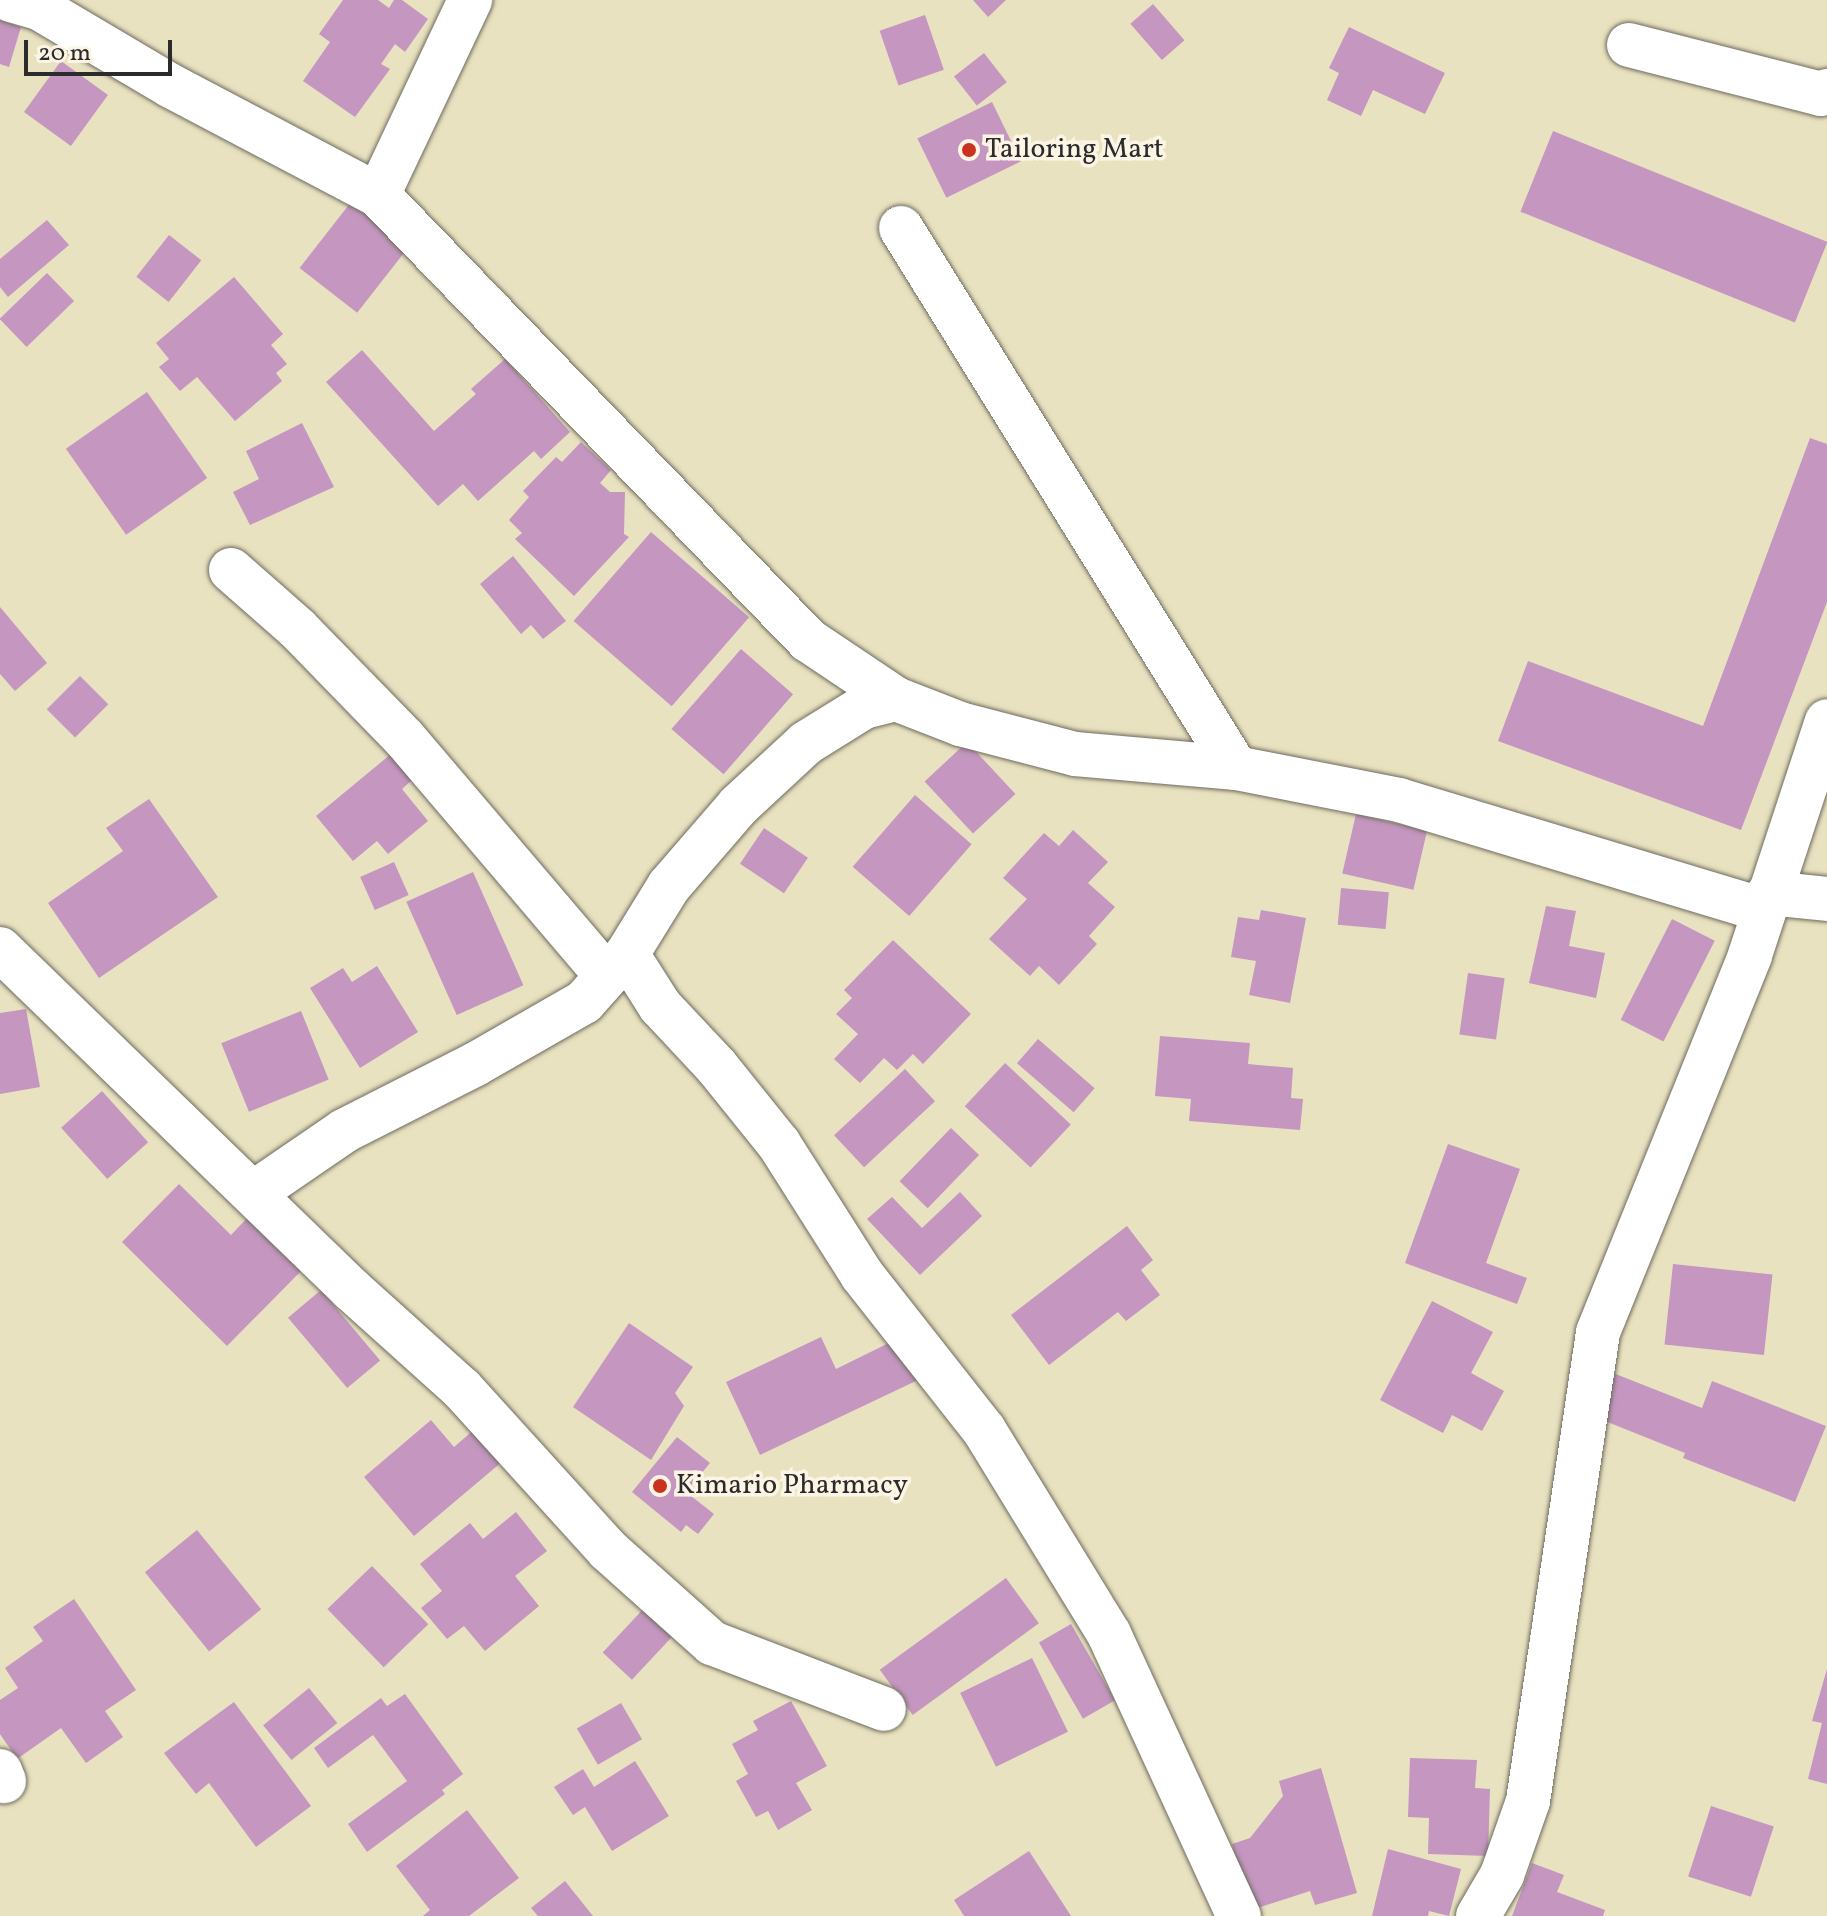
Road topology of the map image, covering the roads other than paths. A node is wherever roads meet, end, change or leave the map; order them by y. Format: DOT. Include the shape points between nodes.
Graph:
graph roads {
  1 [pos="11,0"];
  2 [pos="470,0"];
  3 [pos="1629,45"];
  4 [pos="1827,91"];
  5 [pos="378,195"];
  6 [pos="901,228"];
  7 [pos="231,570"];
  8 [pos="896,699"];
  9 [pos="1827,721"];
  10 [pos="1236,768"];
  11 [pos="1827,899"];
  12 [pos="1766,901"];
  13 [pos="0,949"];
  14 [pos="617,965"];
  15 [pos="255,1192"];
  16 [pos="884,1709"];
  17 [pos="1239,1916"];
  18 [pos="1478,1916"];
  1 -- 5 [label="street" via="39,8 184,93"];
  2 -- 5 [label="street"];
  3 -- 4 [label="street" via="1821,94"];
  5 -- 8 [label="street" via="808,640"];
  6 -- 10 [label="street"];
  7 -- 14 [label="street" via="298,629"];
  8 -- 10 [label="street" via="960,724 1075,754"];
  8 -- 14 [label="street" via="864,707 806,743 738,806 669,886"];
  9 -- 12 [label="street"];
  10 -- 12 [label="street" via="1399,800"];
  11 -- 12 [label="street"];
  12 -- 18 [label="street" via="1750,955 1598,1332 1528,1801 1502,1875"];
  13 -- 15 [label="street"];
  14 -- 15 [label="street" via="584,1002 344,1131"];
  14 -- 17 [label="street" via="717,1067 779,1144 862,1275 984,1430 1109,1634"];
  15 -- 16 [label="street" via="352,1290 462,1389 608,1550 712,1643"];
}
